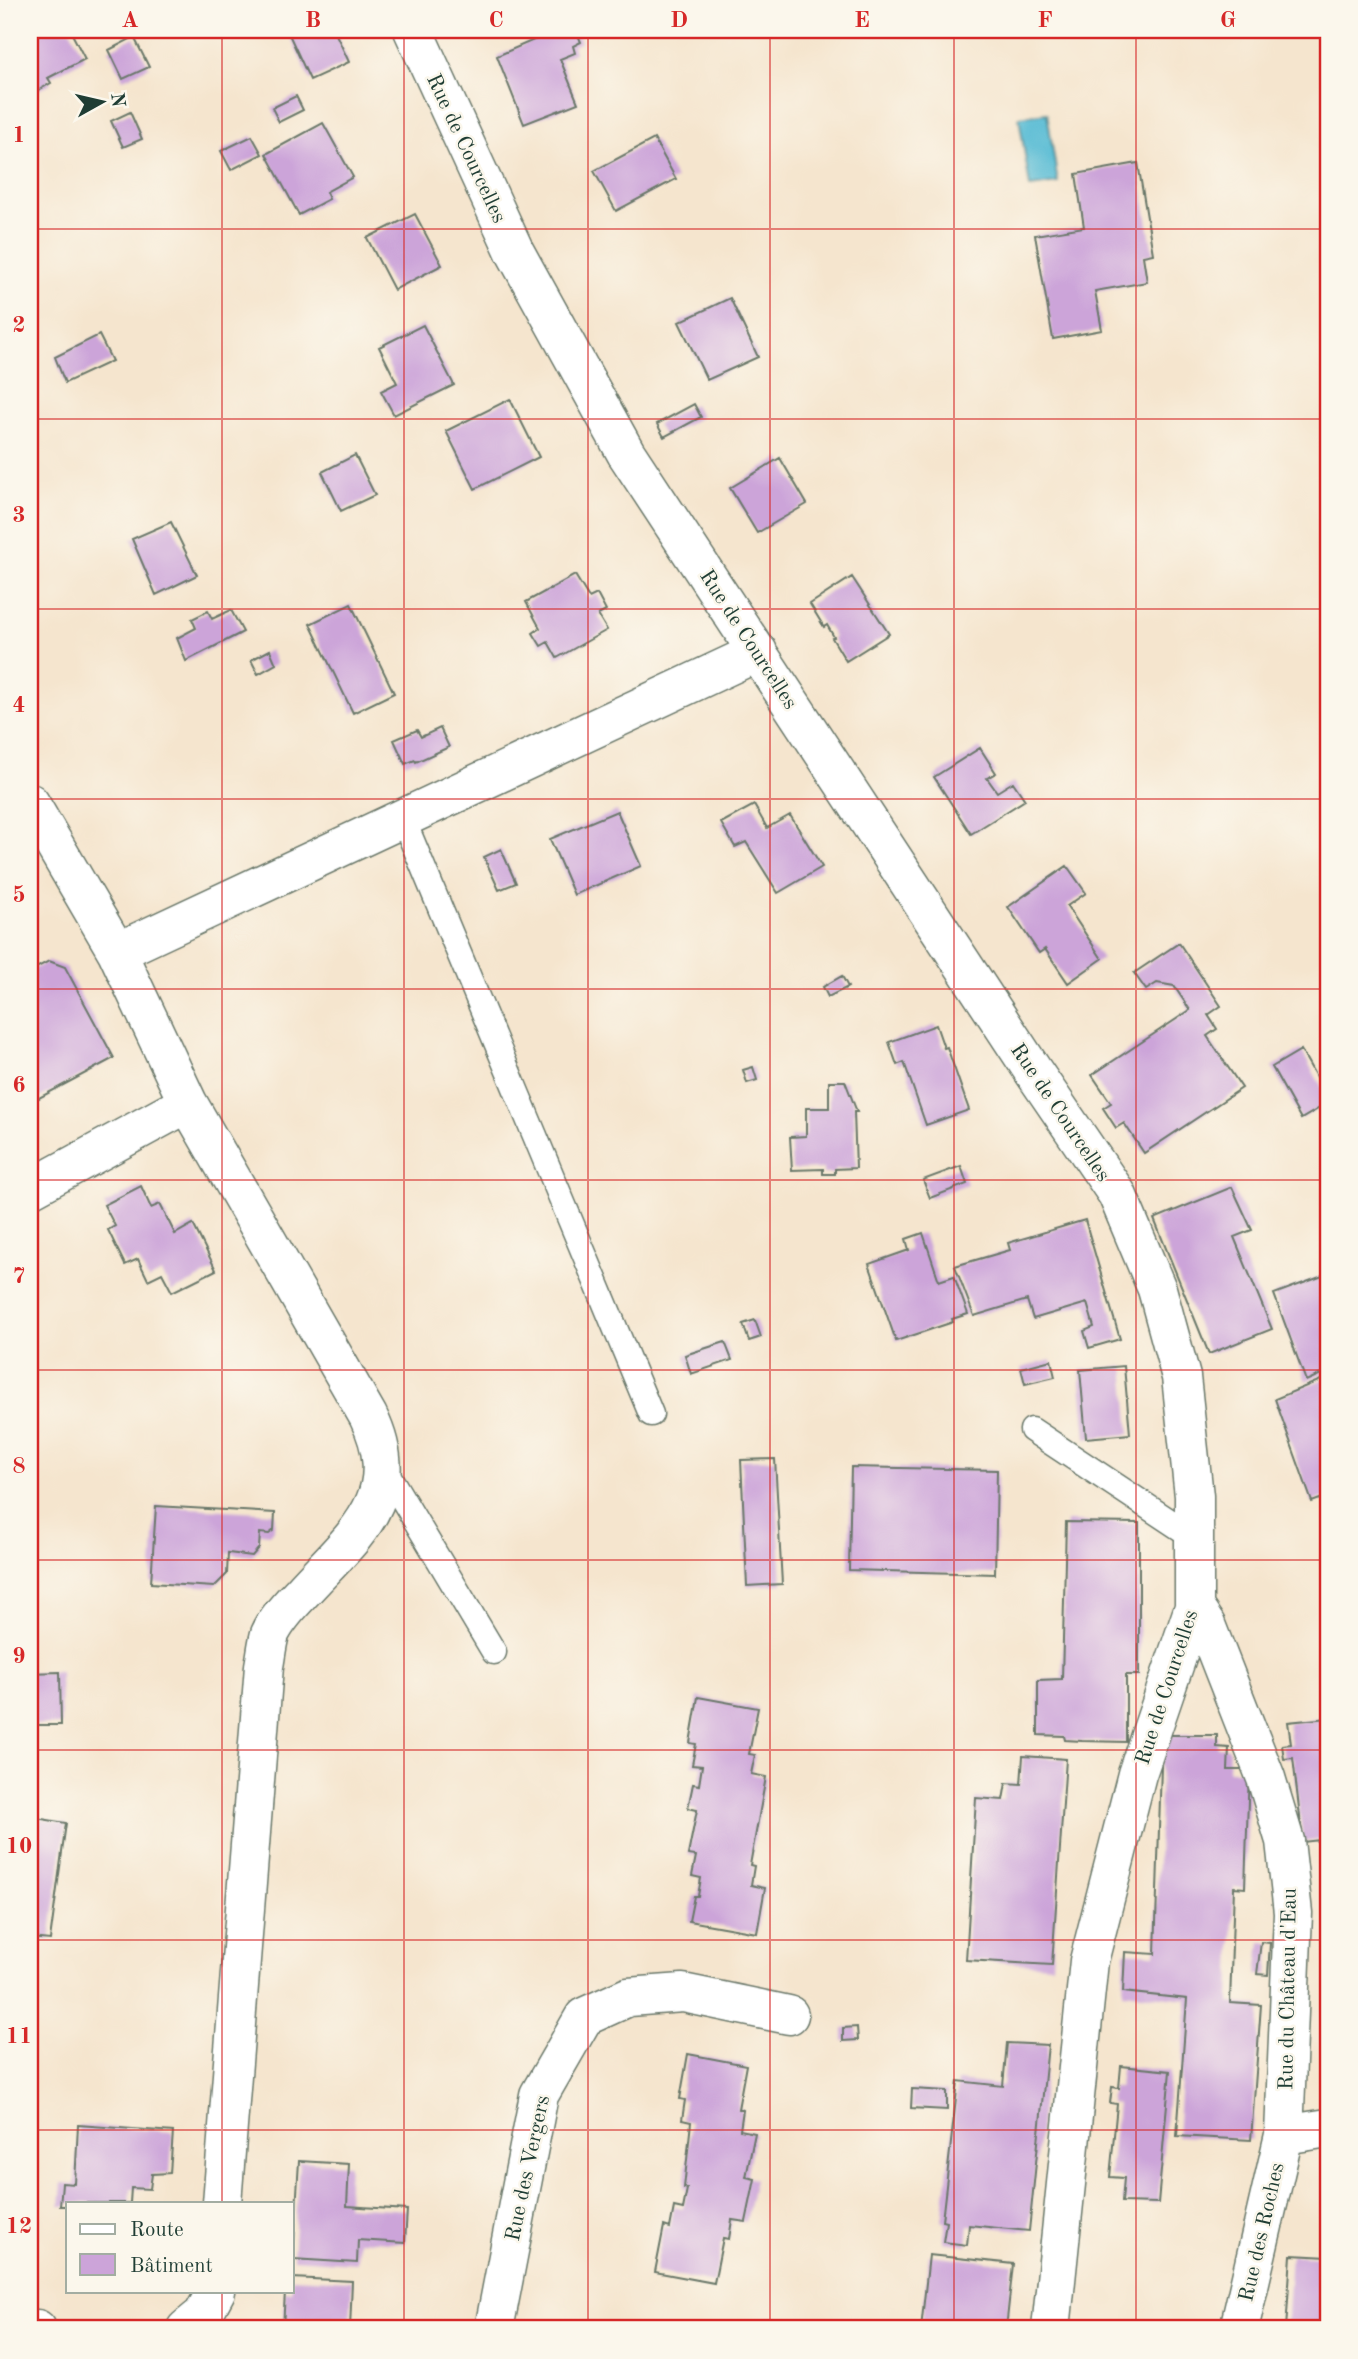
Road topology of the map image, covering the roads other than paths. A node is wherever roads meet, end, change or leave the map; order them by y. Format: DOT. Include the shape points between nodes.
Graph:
graph roads {
  1 [pos="413,30"];
  2 [pos="758,652"];
  3 [pos="30,803"];
  4 [pos="403,819"];
  5 [pos="117,952"];
  6 [pos="188,1103"];
  7 [pos="30,1189"];
  8 [pos="651,1415"];
  9 [pos="1032,1430"];
  10 [pos="381,1463"];
  11 [pos="1195,1538"];
  12 [pos="1194,1606"];
  13 [pos="494,1652"];
  14 [pos="789,2015"];
  15 [pos="1328,2128"];
  16 [pos="1284,2135"];
  17 [pos="222,2202"];
  18 [pos="215,2292"];
  19 [pos="30,2329"];
  20 [pos="37,2329"];
  21 [pos="186,2329"];
  22 [pos="494,2329"];
  23 [pos="1051,2329"];
  24 [pos="1239,2329"];
  1 -- 2 [label="street, Rue de Courcelles" via="515,252 625,453"];
  2 -- 4 [label="street"];
  2 -- 11 [label="street, Rue de Courcelles" via="1117,1194 1157,1289 1181,1377"];
  3 -- 5 [label="street"];
  4 -- 5 [label="street"];
  4 -- 8 [label="lane"];
  5 -- 6 [label="street"];
  6 -- 7 [label="street"];
  6 -- 10 [label="street" via="368,1416"];
  9 -- 11 [label="lane"];
  10 -- 13 [label="lane"];
  10 -- 17 [label="street" via="380,1490 368,1517 270,1634 262,1679"];
  11 -- 12 [label="street, Rue de Courcelles"];
  12 -- 16 [label="street, Rue du Château d'Eau" via="1206,1625 1266,1778 1285,1841 1293,1913"];
  12 -- 23 [label="street, Rue de Courcelles" via="1137,1774 1089,1961"];
  14 -- 22 [label="street, Rue des Vergers" via="683,1993 628,1997 584,2017 539,2095"];
  15 -- 16 [label="street"];
  16 -- 24 [label="street, Rue des Roches"];
  18 -- 21 [label="street" via="203,2315"];
  19 -- 20 [label="street"];
}
